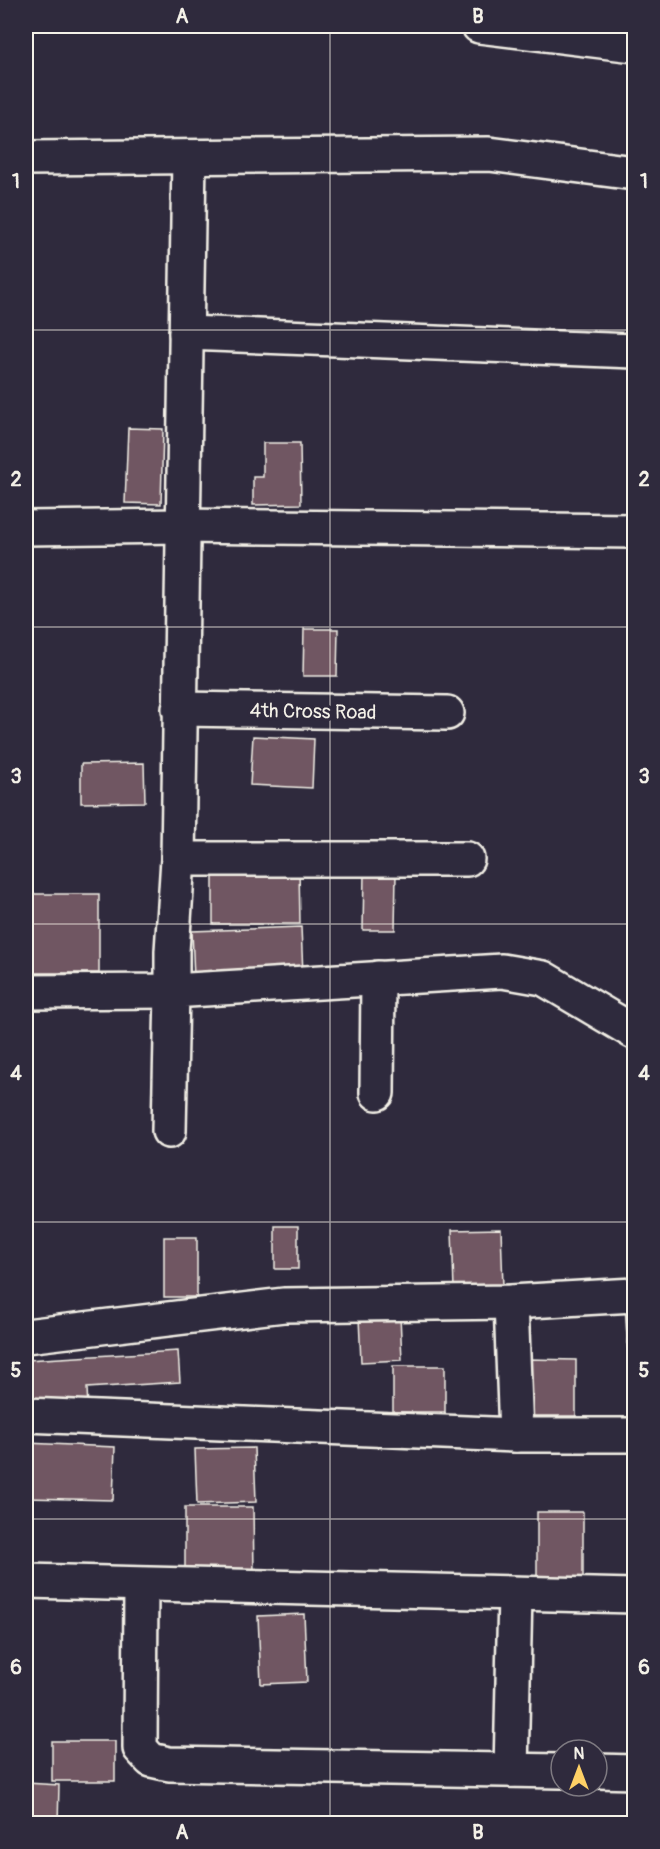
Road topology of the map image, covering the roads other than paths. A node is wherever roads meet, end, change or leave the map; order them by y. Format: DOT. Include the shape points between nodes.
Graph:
graph roads {
  1 [pos="479,26"];
  2 [pos="552,30"];
  3 [pos="634,45"];
  4 [pos="189,157"];
  5 [pos="26,158"];
  6 [pos="634,173"];
  7 [pos="186,333"];
  8 [pos="634,351"];
  9 [pos="182,526"];
  10 [pos="26,528"];
  11 [pos="634,531"];
  12 [pos="179,709"];
  13 [pos="447,713"];
  14 [pos="178,859"];
  15 [pos="467,859"];
  16 [pos="378,978"];
  17 [pos="172,991"];
  18 [pos="26,992"];
  19 [pos="634,1032"];
  20 [pos="376,1093"];
  21 [pos="169,1131"];
  22 [pos="634,1295"];
  23 [pos="511,1302"];
  24 [pos="26,1336"];
  25 [pos="26,1415"];
  26 [pos="516,1435"];
  27 [pos="634,1435"];
  28 [pos="26,1581"];
  29 [pos="141,1585"];
  30 [pos="515,1594"];
  31 [pos="634,1596"];
  32 [pos="512,1770"];
  33 [pos="549,1771"];
  34 [pos="609,1771"];
  35 [pos="634,1772"];
  1 -- 2 [label="street"];
  2 -- 3 [label="street"];
  4 -- 5 [label="street"];
  4 -- 6 [label="street" via="489,154"];
  4 -- 7 [label="street"];
  7 -- 8 [label="street"];
  7 -- 9 [label="street"];
  9 -- 10 [label="street"];
  9 -- 11 [label="street"];
  9 -- 12 [label="street"];
  12 -- 13 [label="street, 4th Cross Road"];
  12 -- 14 [label="street"];
  14 -- 15 [label="street"];
  14 -- 17 [label="street"];
  16 -- 17 [label="street"];
  16 -- 19 [label="street" via="502,971 543,978"];
  16 -- 20 [label="street"];
  17 -- 18 [label="street"];
  17 -- 21 [label="street"];
  22 -- 23 [label="street"];
  23 -- 24 [label="street" via="284,1305"];
  23 -- 26 [label="street"];
  25 -- 26 [label="street"];
  26 -- 27 [label="street"];
  28 -- 29 [label="street"];
  29 -- 30 [label="street"];
  29 -- 32 [label="street" via="140,1748 151,1760 169,1764"];
  30 -- 31 [label="street"];
  30 -- 32 [label="street"];
  32 -- 33 [label="street"];
  34 -- 35 [label="street"];
}
